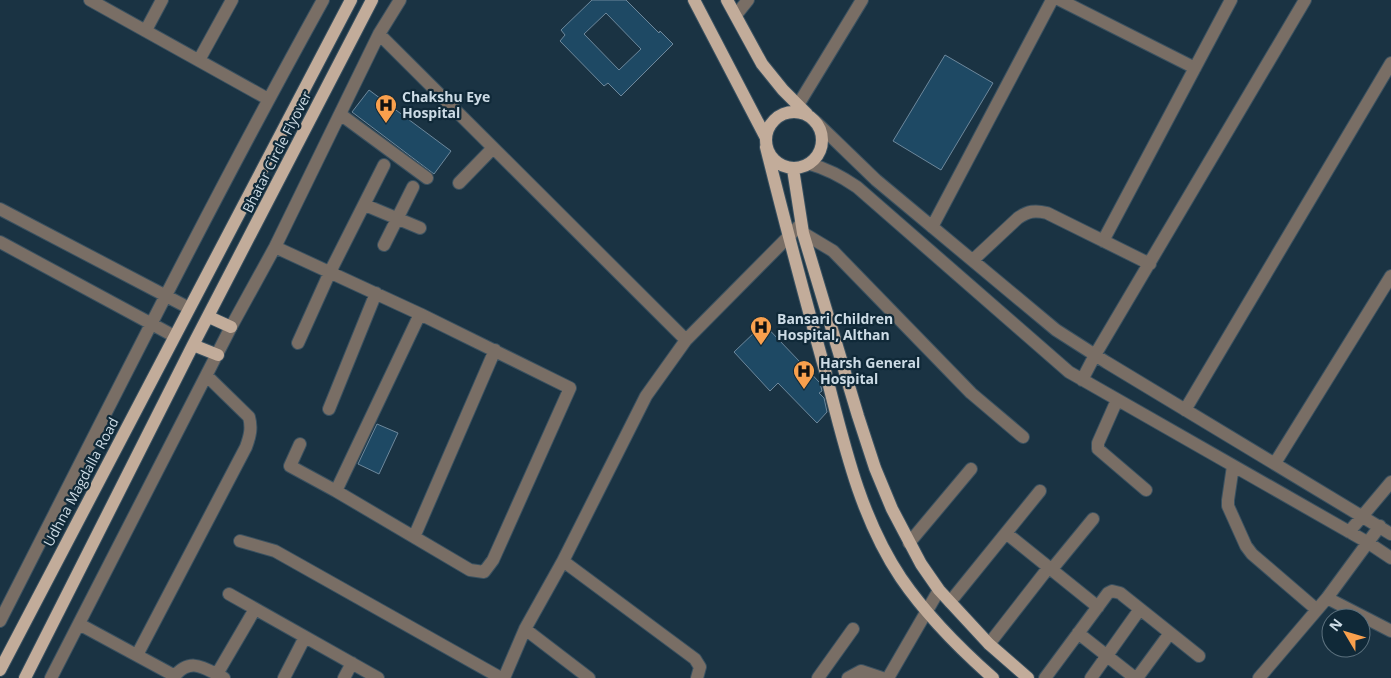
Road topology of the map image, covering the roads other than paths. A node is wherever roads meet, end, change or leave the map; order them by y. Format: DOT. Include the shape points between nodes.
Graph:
graph roads {
  1 [pos="91,0"];
  2 [pos="162,0"];
  3 [pos="232,0"];
  4 [pos="323,0"];
  5 [pos="351,0"];
  6 [pos="372,0"];
  7 [pos="400,0"];
  8 [pos="694,0"];
  9 [pos="728,0"];
  10 [pos="748,0"];
  11 [pos="862,0"];
  12 [pos="1052,0"];
  13 [pos="1060,0"];
  14 [pos="1231,0"];
  15 [pos="1305,0"];
  16 [pos="736,15"];
  17 [pos="146,30"];
  18 [pos="379,34"];
  19 [pos="199,60"];
  20 [pos="1391,63"];
  21 [pos="1195,68"];
  22 [pos="268,99"];
  23 [pos="798,105"];
  24 [pos="340,114"];
  25 [pos="812,119"];
  26 [pos="766,143"];
  27 [pos="493,148"];
  28 [pos="810,164"];
  29 [pos="384,165"];
  30 [pos="793,169"];
  31 [pos="427,178"];
  32 [pos="459,183"];
  33 [pos="413,187"];
  34 [pos="365,205"];
  35 [pos="0,209"];
  36 [pos="397,218"];
  37 [pos="932,227"];
  38 [pos="420,228"];
  39 [pos="802,229"];
  40 [pos="789,236"];
  41 [pos="1103,241"];
  42 [pos="0,242"];
  43 [pos="384,245"];
  44 [pos="275,247"];
  45 [pos="972,260"];
  46 [pos="1150,264"];
  47 [pos="330,272"];
  48 [pos="1391,276"];
  49 [pos="376,293"];
  50 [pos="166,296"];
  51 [pos="190,308"];
  52 [pos="420,314"];
  53 [pos="208,317"];
  54 [pos="152,323"];
  55 [pos="231,327"];
  56 [pos="174,336"];
  57 [pos="686,340"];
  58 [pos="298,343"];
  59 [pos="193,345"];
  60 [pos="495,350"];
  61 [pos="218,355"];
  62 [pos="1095,355"];
  63 [pos="207,376"];
  64 [pos="1082,380"];
  65 [pos="1117,400"];
  66 [pos="329,410"];
  67 [pos="1185,410"];
  68 [pos="1023,437"];
  69 [pos="300,444"];
  70 [pos="1275,463"];
  71 [pos="1233,466"];
  72 [pos="970,469"];
  73 [pos="1391,482"];
  74 [pos="336,490"];
  75 [pos="1146,490"];
  76 [pos="1040,491"];
  77 [pos="1362,516"];
  78 [pos="1093,519"];
  79 [pos="1380,526"];
  80 [pos="1349,532"];
  81 [pos="1006,533"];
  82 [pos="1391,534"];
  83 [pos="414,537"];
  84 [pos="240,541"];
  85 [pos="1367,542"];
  86 [pos="909,544"];
  87 [pos="1391,558"];
  88 [pos="562,561"];
  89 [pos="1050,568"];
  90 [pos="939,590"];
  91 [pos="229,594"];
  92 [pos="1327,598"];
  93 [pos="950,602"];
  94 [pos="1098,607"];
  95 [pos="255,609"];
  96 [pos="1140,609"];
  97 [pos="1316,609"];
  98 [pos="926,611"];
  99 [pos="0,621"];
  100 [pos="79,624"];
  101 [pos="526,629"];
  102 [pos="853,629"];
  103 [pos="1391,631"];
  104 [pos="1078,633"];
  105 [pos="1170,633"];
  106 [pos="305,637"];
  107 [pos="989,644"];
  108 [pos="137,655"];
  109 [pos="1106,655"];
  110 [pos="1199,656"];
  111 [pos="352,664"];
  112 [pos="0,670"];
  113 [pos="221,676"];
  114 [pos="174,677"];
  115 [pos="25,678"];
  116 [pos="51,678"];
  117 [pos="284,678"];
  118 [pos="344,678"];
  119 [pos="378,678"];
  120 [pos="502,678"];
  121 [pos="588,678"];
  122 [pos="696,678"];
  123 [pos="818,678"];
  124 [pos="848,678"];
  125 [pos="882,678"];
  126 [pos="888,678"];
  127 [pos="993,678"];
  128 [pos="1028,678"];
  129 [pos="1045,678"];
  130 [pos="1091,678"];
  131 [pos="1136,678"];
  132 [pos="1259,678"];
  1 -- 17 [label="street"];
  2 -- 17 [label="street"];
  3 -- 19 [label="street"];
  4 -- 22 [label="street"];
  5 -- 51 [label="main road, Bhatar Circle Flyover"];
  6 -- 53 [label="main road, Bhatar Circle Flyover"];
  7 -- 18 [label="street"];
  8 -- 26 [label="main road"];
  9 -- 16 [label="main road"];
  10 -- 16 [label="street"];
  11 -- 23 [label="street"];
  12 -- 37 [label="street"];
  13 -- 21 [label="street"];
  14 -- 21 [label="street"];
  15 -- 46 [label="street"];
  16 -- 23 [label="main road" via="762,64"];
  17 -- 19 [label="street"];
  18 -- 24 [label="street"];
  18 -- 27 [label="street"];
  19 -- 22 [label="street"];
  20 -- 67 [label="street"];
  21 -- 41 [label="street"];
  22 -- 50 [label="street"];
  23 -- 25 [label="main road"];
  24 -- 31 [label="street"];
  24 -- 44 [label="street"];
  25 -- 26 [label="main road" via="799,112 780,115 768,130"];
  25 -- 28 [label="main road" via="821,130 823,140 817,158"];
  25 -- 37 [label="street" via="876,180"];
  26 -- 30 [label="main road" via="770,156 776,162"];
  26 -- 40 [label="main road"];
  27 -- 32 [label="street"];
  27 -- 57 [label="street"];
  28 -- 30 [label="main road"];
  28 -- 64 [label="street" via="840,175 857,187"];
  29 -- 34 [label="street"];
  30 -- 39 [label="main road"];
  33 -- 36 [label="street"];
  34 -- 36 [label="street"];
  34 -- 47 [label="street"];
  35 -- 50 [label="street"];
  36 -- 38 [label="street"];
  36 -- 43 [label="street"];
  37 -- 45 [label="street"];
  39 -- 40 [label="street"];
  39 -- 68 [label="street" via="833,251 971,393"];
  39 -- 86 [label="main road" via="875,468"];
  40 -- 57 [label="street"];
  40 -- 98 [label="main road" via="854,477 892,562"];
  41 -- 45 [label="street" via="1036,210 1018,218"];
  41 -- 46 [label="street"];
  42 -- 54 [label="street"];
  44 -- 47 [label="street"];
  44 -- 55 [label="street"];
  45 -- 62 [label="street" via="1056,330"];
  46 -- 62 [label="street"];
  47 -- 49 [label="street"];
  47 -- 58 [label="street"];
  48 -- 70 [label="street"];
  49 -- 52 [label="street"];
  49 -- 66 [label="street"];
  50 -- 51 [label="street"];
  50 -- 54 [label="street"];
  51 -- 56 [label="main road, Udhna Magdalla Road"];
  52 -- 60 [label="street"];
  52 -- 74 [label="street"];
  53 -- 55 [label="main road"];
  53 -- 59 [label="main road"];
  54 -- 56 [label="street"];
  54 -- 99 [label="street"];
  55 -- 61 [label="street"];
  56 -- 112 [label="main road, Udhna Magdalla Road"];
  57 -- 88 [label="street" via="646,396"];
  59 -- 61 [label="main road"];
  59 -- 115 [label="main road"];
  60 -- 83 [label="street"];
  60 -- 83 [label="street" via="570,388 488,569 484,572 470,570"];
  61 -- 63 [label="street"];
  62 -- 64 [label="street"];
  62 -- 67 [label="street"];
  63 -- 100 [label="street"];
  63 -- 108 [label="street" via="249,417 250,436"];
  64 -- 65 [label="street"];
  65 -- 71 [label="street"];
  65 -- 75 [label="street" via="1098,449"];
  67 -- 70 [label="street"];
  69 -- 74 [label="street" via="290,466"];
  70 -- 77 [label="street"];
  71 -- 80 [label="street"];
  71 -- 97 [label="street" via="1228,506 1246,546 1259,562"];
  72 -- 86 [label="street"];
  73 -- 77 [label="street"];
  74 -- 83 [label="street"];
  76 -- 81 [label="street"];
  77 -- 79 [label="street"];
  77 -- 80 [label="street"];
  78 -- 89 [label="street"];
  79 -- 82 [label="street"];
  79 -- 85 [label="street"];
  80 -- 85 [label="street"];
  81 -- 89 [label="street"];
  81 -- 93 [label="street"];
  84 -- 120 [label="street" via="275,551"];
  85 -- 87 [label="street"];
  85 -- 92 [label="street"];
  86 -- 90 [label="main road"];
  88 -- 101 [label="street"];
  88 -- 122 [label="street" via="695,659 700,667"];
  89 -- 94 [label="street"];
  89 -- 107 [label="street"];
  90 -- 93 [label="main road"];
  90 -- 98 [label="street"];
  91 -- 95 [label="street"];
  92 -- 97 [label="street"];
  92 -- 103 [label="street"];
  93 -- 107 [label="main road"];
  94 -- 96 [label="street" via="1108,593 1117,591"];
  94 -- 104 [label="street"];
  95 -- 106 [label="street"];
  95 -- 113 [label="street"];
  96 -- 105 [label="street"];
  96 -- 109 [label="street"];
  97 -- 132 [label="street"];
  98 -- 126 [label="street"];
  98 -- 127 [label="main road"];
  100 -- 108 [label="street"];
  100 -- 116 [label="street"];
  101 -- 120 [label="street"];
  101 -- 121 [label="street"];
  102 -- 123 [label="street"];
  104 -- 109 [label="street"];
  104 -- 129 [label="street"];
  105 -- 110 [label="street"];
  105 -- 131 [label="street"];
  106 -- 111 [label="street"];
  106 -- 117 [label="street"];
  107 -- 128 [label="main road"];
  108 -- 114 [label="street"];
  109 -- 130 [label="street"];
  109 -- 131 [label="street"];
  111 -- 118 [label="street"];
  111 -- 119 [label="street"];
  113 -- 114 [label="street" via="191,665"];
  124 -- 125 [label="street" via="861,671"];
}
